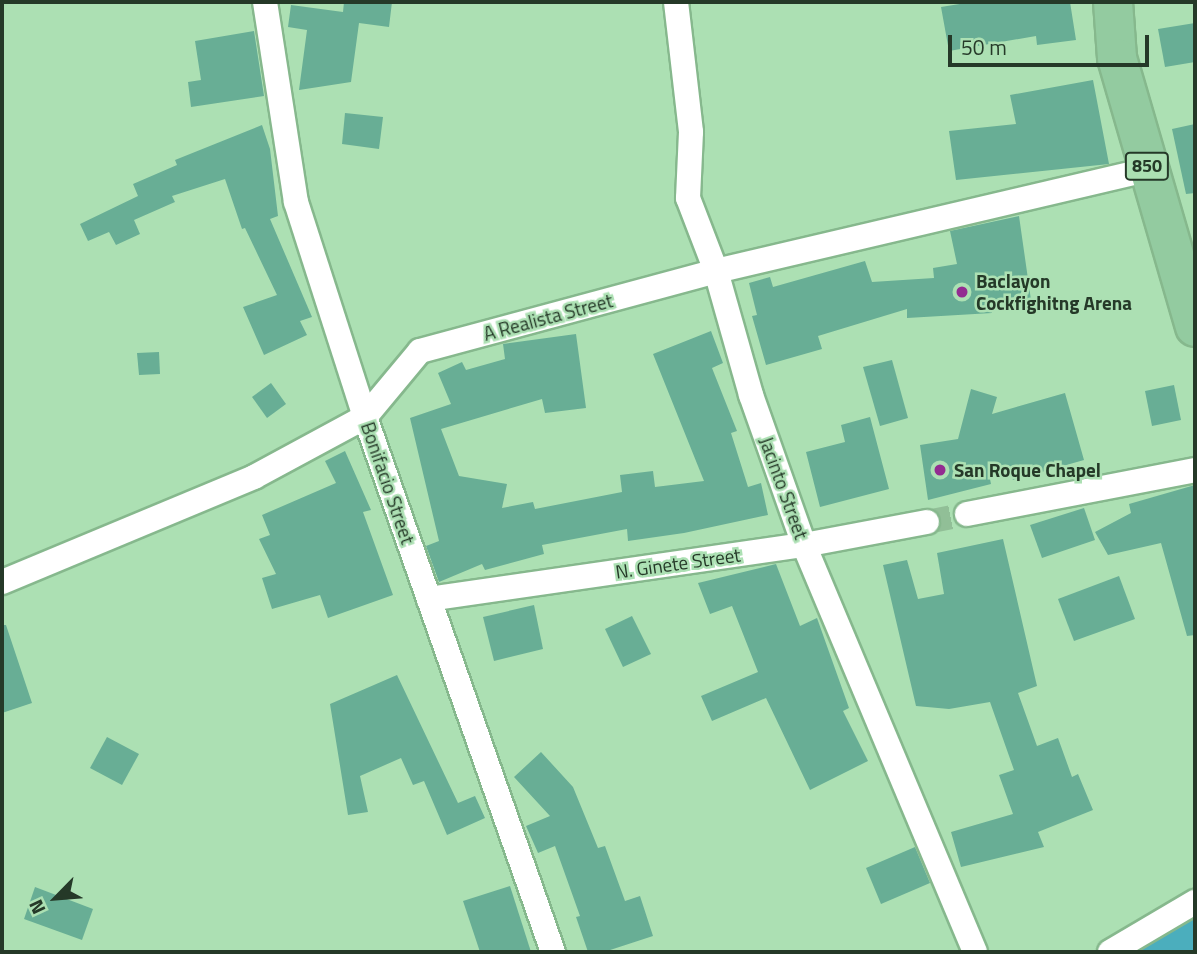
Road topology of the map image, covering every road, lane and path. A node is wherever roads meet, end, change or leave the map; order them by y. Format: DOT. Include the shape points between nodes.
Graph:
graph roads {
  1 [pos="265,2"];
  2 [pos="676,2"];
  3 [pos="1113,2"];
  4 [pos="1148,170"];
  5 [pos="716,271"];
  6 [pos="1195,327"];
  7 [pos="365,417"];
  8 [pos="1195,470"];
  9 [pos="967,514"];
  10 [pos="927,522"];
  11 [pos="804,545"];
  12 [pos="2,582"];
  13 [pos="429,599"];
  14 [pos="1195,902"];
  15 [pos="553,952"];
  16 [pos="975,952"];
  17 [pos="1110,952"];
  1 -- 7 [label="street, Bonifacio Street" via="296,202"];
  2 -- 5 [label="street, Jacinto Street" via="691,132 688,198"];
  3 -- 4 [label="main road, 850" via="1117,58"];
  4 -- 5 [label="street, A Realista Street"];
  4 -- 6 [label="main road, 850"];
  5 -- 7 [label="street, A Realista Street" via="420,351"];
  5 -- 11 [label="street, Jacinto Street" via="751,395"];
  7 -- 12 [label="street, A Realista Street" via="254,477"];
  7 -- 13 [label="street, Bonifacio Street"];
  8 -- 9 [label="street"];
  10 -- 11 [label="street, N. Ginete Street"];
  11 -- 13 [label="street, N. Ginete Street"];
  11 -- 16 [label="street, Jacinto Street"];
  13 -- 15 [label="street, Bonifacio Street"];
  14 -- 17 [label="street"];
}
